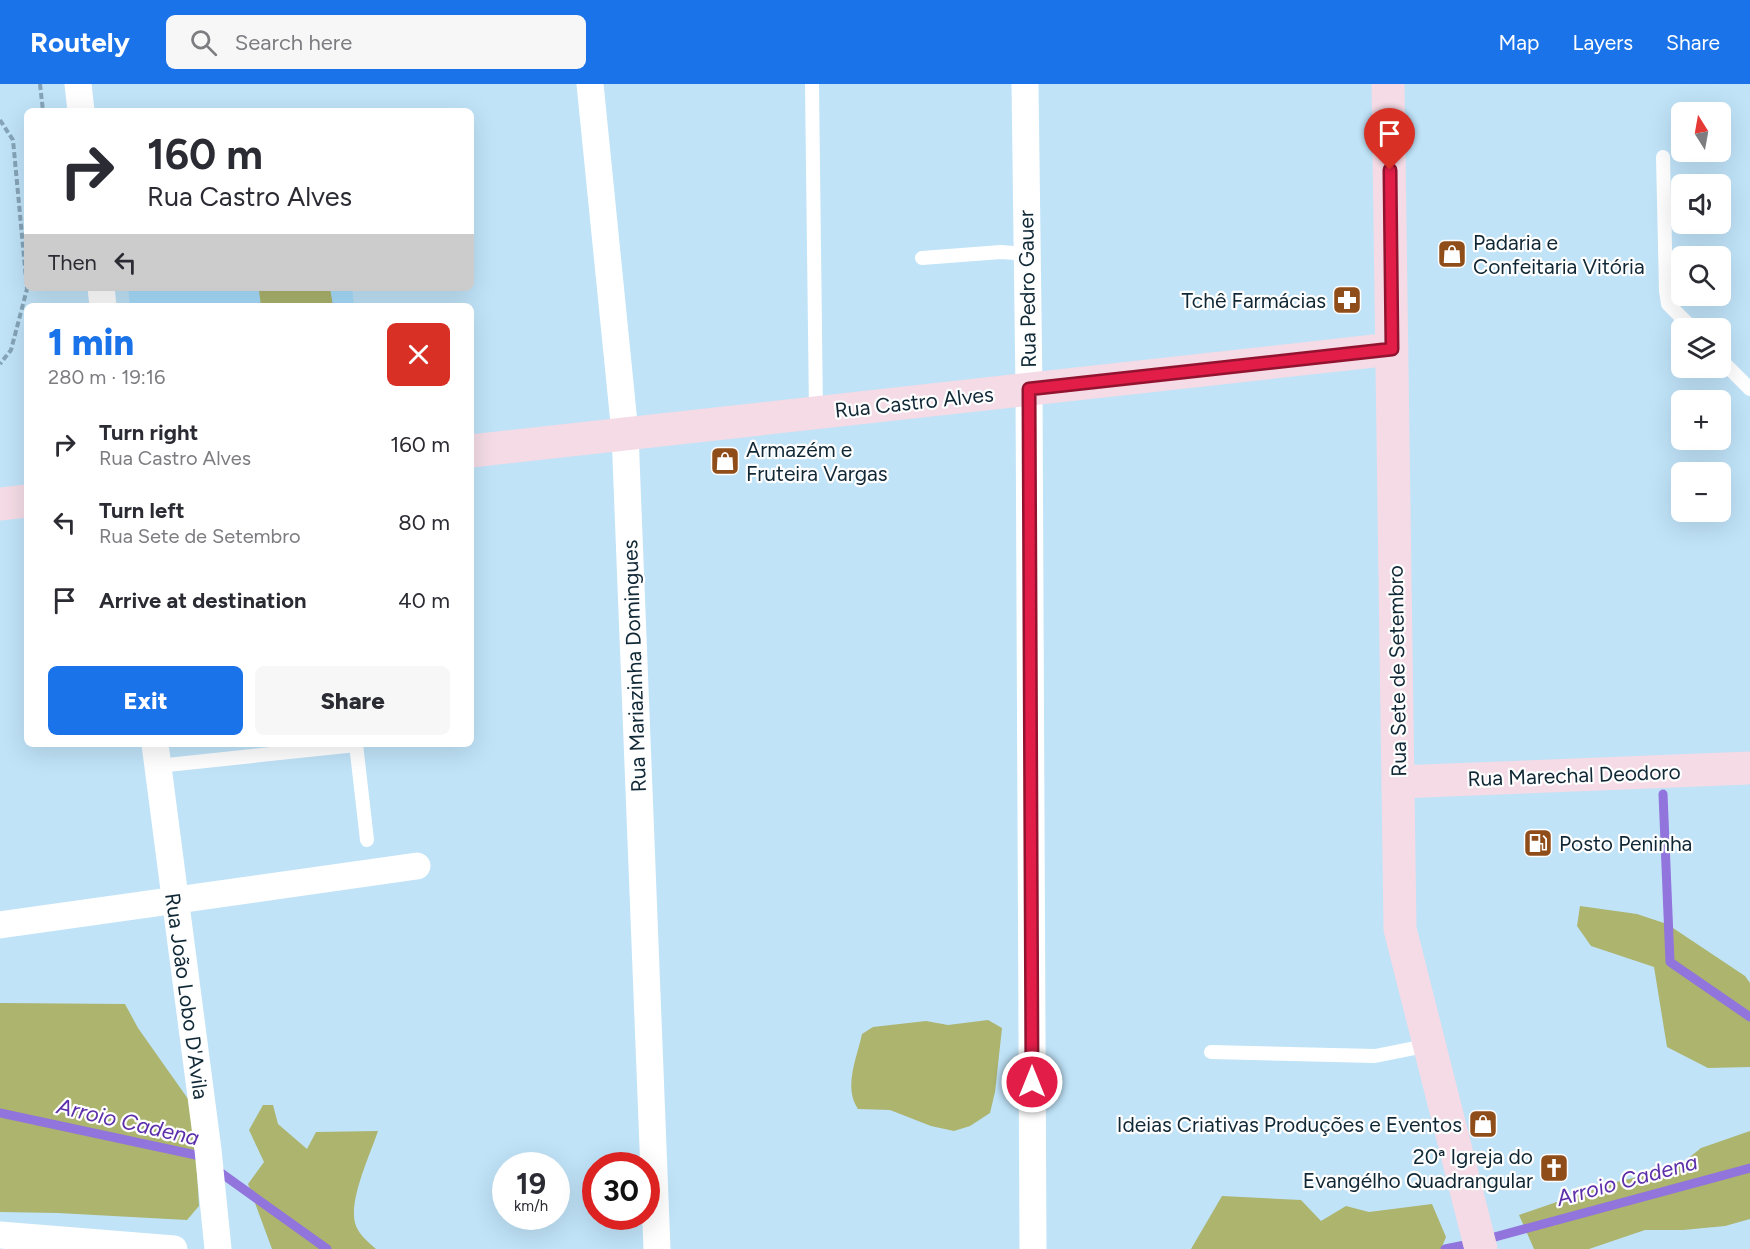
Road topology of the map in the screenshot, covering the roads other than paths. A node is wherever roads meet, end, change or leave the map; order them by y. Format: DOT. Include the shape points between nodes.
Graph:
graph roads {
  1 [pos="78,84"];
  2 [pos="590,84"];
  3 [pos="812,84"];
  4 [pos="1024,84"];
  5 [pos="1388,84"];
  6 [pos="81,108"];
  7 [pos="1663,157"];
  8 [pos="1027,254"];
  9 [pos="922,258"];
  10 [pos="1682,318"];
  11 [pos="1392,349"];
  12 [pos="1731,370"];
  13 [pos="1029,389"];
  14 [pos="1750,389"];
  15 [pos="816,413"];
  16 [pos="625,433"];
  17 [pos="474,451"];
  18 [pos="24,501"];
  19 [pos="0,504"];
  20 [pos="302,747"];
  21 [pos="356,747"];
  22 [pos="157,755"];
  23 [pos="1750,768"];
  24 [pos="1398,782"];
  25 [pos="367,840"];
  26 [pos="417,866"];
  27 [pos="174,900"];
  28 [pos="0,925"];
  29 [pos="1430,1045"];
  30 [pos="1212,1052"];
  31 [pos="0,1235"];
  32 [pos="174,1249"];
  33 [pos="218,1249"];
  34 [pos="657,1249"];
  35 [pos="1033,1249"];
  36 [pos="1481,1249"];
  1 -- 6 [label="street"];
  2 -- 16 [label="street, Rua Mariazinha Domingues"];
  3 -- 15 [label="lane"];
  4 -- 8 [label="street, Rua Pedro Gauer"];
  5 -- 11 [label="street, Rua Sete de Setembro"];
  7 -- 10 [label="lane" via="1666,291 1668,304"];
  8 -- 9 [label="lane"];
  8 -- 13 [label="street, Rua Pedro Gauer"];
  11 -- 13 [label="street, Rua Castro Alves"];
  11 -- 24 [label="street, Rua Sete de Setembro"];
  12 -- 14 [label="lane"];
  13 -- 15 [label="street, Rua Castro Alves"];
  13 -- 35 [label="street, Rua Pedro Gauer"];
  15 -- 16 [label="street, Rua Castro Alves"];
  16 -- 17 [label="street, Rua Castro Alves"];
  16 -- 34 [label="street, Rua Mariazinha Domingues"];
  18 -- 19 [label="street"];
  20 -- 22 [label="lane"];
  21 -- 25 [label="lane"];
  22 -- 27 [label="street, Rua João Lobo D'Avila"];
  23 -- 24 [label="street, Rua Marechal Deodoro"];
  24 -- 29 [label="street, Rua Sete de Setembro" via="1400,929"];
  26 -- 27 [label="street"];
  27 -- 28 [label="street"];
  27 -- 33 [label="street, Rua João Lobo D'Avila"];
  29 -- 30 [label="lane" via="1375,1056"];
  29 -- 36 [label="street, Rua Sete de Setembro"];
  31 -- 32 [label="street"];
}
